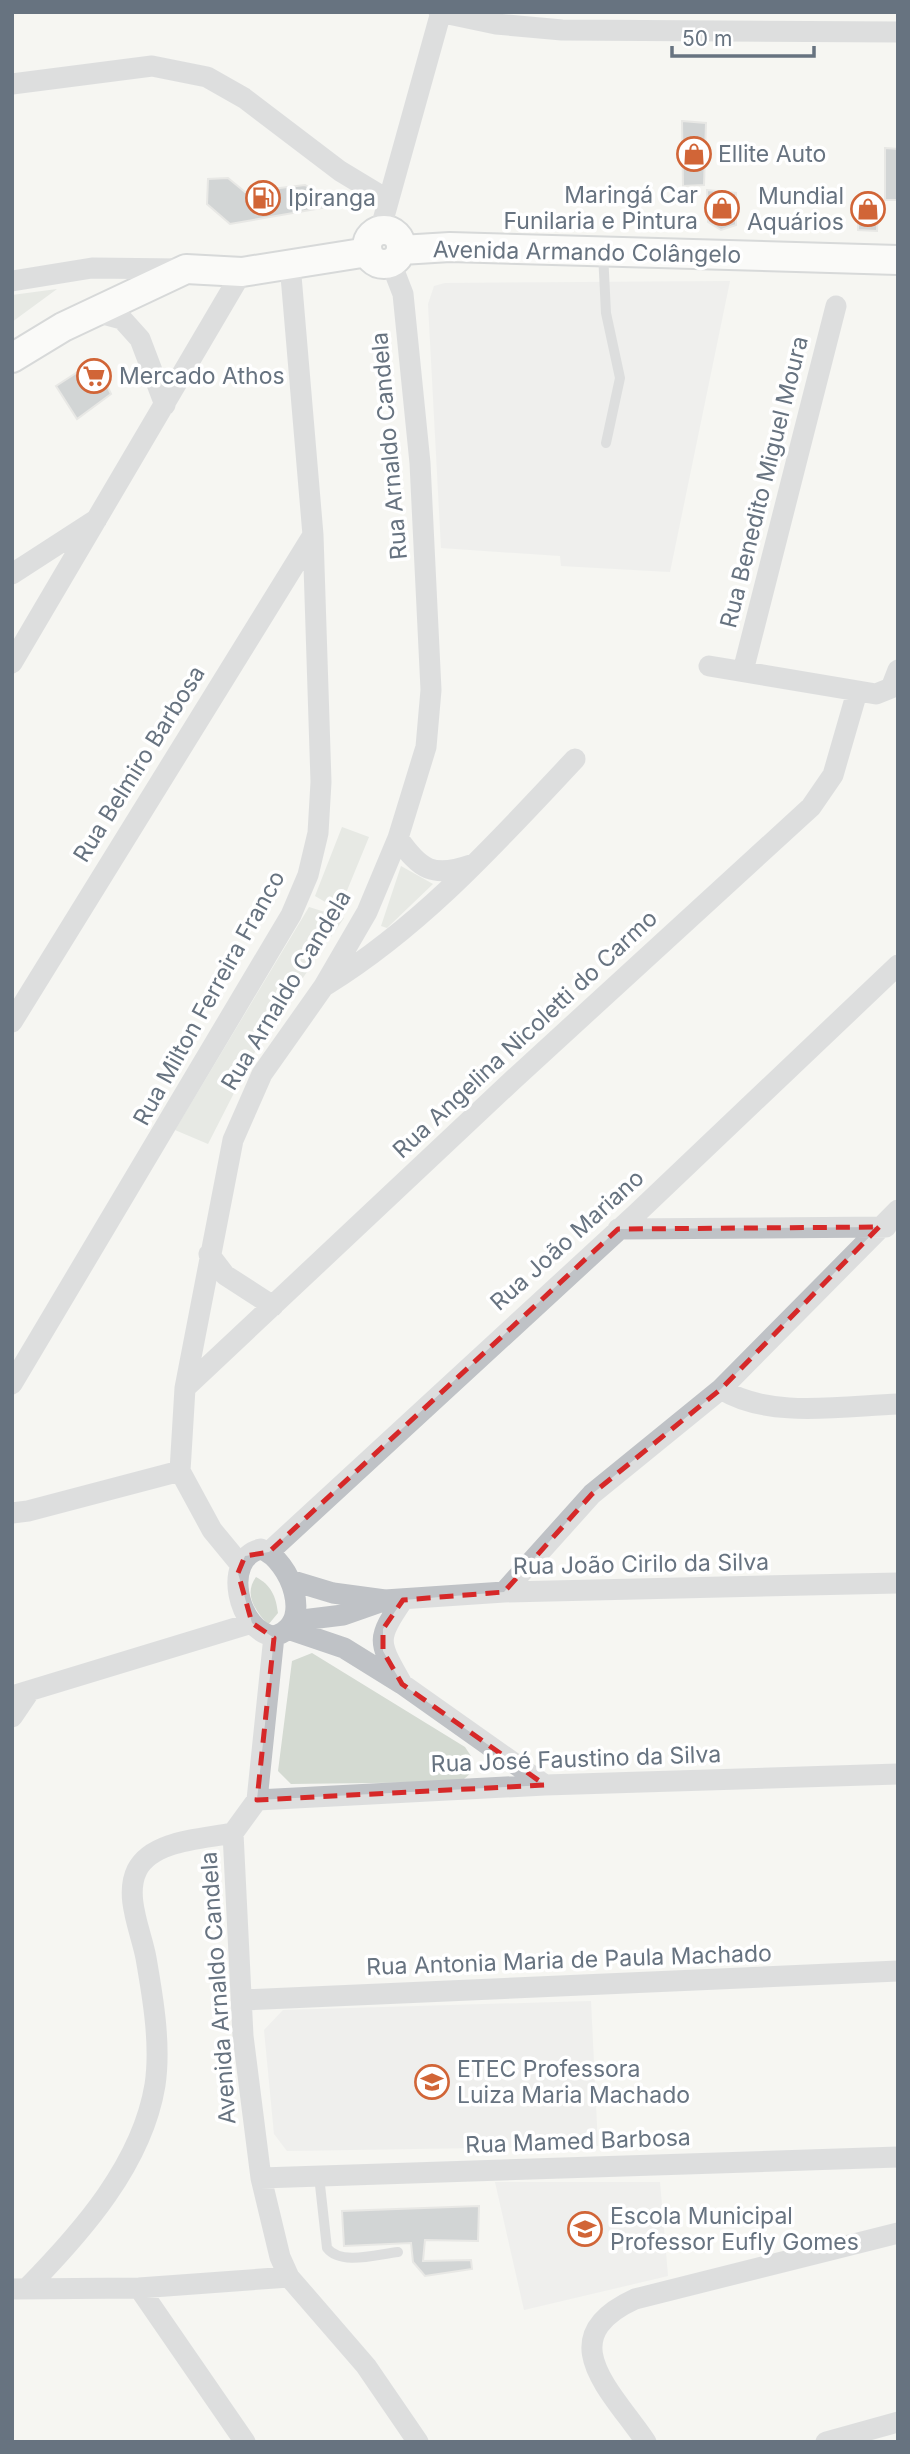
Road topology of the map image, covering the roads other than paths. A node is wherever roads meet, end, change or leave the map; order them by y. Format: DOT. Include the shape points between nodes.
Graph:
graph roads {
  1 [pos="440,13"];
  2 [pos="898,32"];
  3 [pos="12,84"];
  4 [pos="388,200"];
  5 [pos="385,249"];
  6 [pos="603,250"];
  7 [pos="898,260"];
  8 [pos="290,264"];
  9 [pos="186,269"];
  10 [pos="242,272"];
  11 [pos="12,281"];
  12 [pos="836,306"];
  13 [pos="96,312"];
  14 [pos="12,358"];
  15 [pos="165,405"];
  16 [pos="606,443"];
  17 [pos="101,516"];
  18 [pos="313,535"];
  19 [pos="12,574"];
  20 [pos="13,661"];
  21 [pos="709,666"];
  22 [pos="743,671"];
  23 [pos="897,674"];
  24 [pos="857,692"];
  25 [pos="575,759"];
  26 [pos="398,838"];
  27 [pos="476,864"];
  28 [pos="898,965"];
  29 [pos="324,986"];
  30 [pos="12,1022"];
  31 [pos="898,1210"];
  32 [pos="888,1226"];
  33 [pos="618,1229"];
  34 [pos="209,1254"];
  35 [pos="272,1306"];
  36 [pos="12,1384"];
  37 [pos="185,1388"];
  38 [pos="721,1389"];
  39 [pos="898,1404"];
  40 [pos="180,1471"];
  41 [pos="12,1513"];
  42 [pos="269,1552"];
  43 [pos="240,1564"];
  44 [pos="290,1580"];
  45 [pos="898,1583"];
  46 [pos="504,1592"];
  47 [pos="394,1600"];
  48 [pos="252,1623"];
  49 [pos="285,1629"];
  50 [pos="402,1684"];
  51 [pos="21,1694"];
  52 [pos="12,1717"];
  53 [pos="898,1774"];
  54 [pos="545,1785"];
  55 [pos="257,1800"];
  56 [pos="233,1833"];
  57 [pos="898,1972"];
  58 [pos="242,2000"];
  59 [pos="898,2157"];
  60 [pos="319,2176"];
  61 [pos="261,2178"];
  62 [pos="898,2233"];
  63 [pos="398,2252"];
  64 [pos="289,2277"];
  65 [pos="139,2288"];
  66 [pos="20,2289"];
  67 [pos="898,2422"];
  68 [pos="245,2442"];
  69 [pos="418,2442"];
  70 [pos="646,2442"];
  71 [pos="826,2442"];
  1 -- 2 [label="street" via="562,30"];
  1 -- 4 [label="street"];
  3 -- 4 [label="street" via="152,66 206,77 244,98 340,171"];
  4 -- 5 [label="street"];
  5 -- 6 [label="street, Avenida Armando Colângelo"];
  5 -- 8 [label="street, Avenida Armando Colângelo"];
  5 -- 26 [label="street, Rua Arnaldo Candela" via="403,294 419,450 431,690 426,747"];
  6 -- 7 [label="street, Avenida Armando Colângelo"];
  6 -- 16 [label="lane" via="606,313 620,378"];
  8 -- 10 [label="street, Avenida Armando Colângelo"];
  8 -- 18 [label="street, Rua Milton Ferreira Franco"];
  9 -- 10 [label="street, Avenida Armando Colângelo"];
  9 -- 11 [label="street" via="92,268"];
  9 -- 13 [label="street"];
  10 -- 15 [label="street"];
  12 -- 22 [label="street, Rua Benedito Miguel Moura"];
  13 -- 14 [label="street"];
  13 -- 15 [label="street" via="122,319 140,339"];
  15 -- 17 [label="street"];
  17 -- 19 [label="street"];
  17 -- 20 [label="street"];
  18 -- 30 [label="street, Rua Belmiro Barbosa"];
  18 -- 36 [label="street, Rua Milton Ferreira Franco" via="321,782 318,833 308,875 291,915"];
  21 -- 22 [label="street"];
  22 -- 24 [label="street"];
  23 -- 24 [label="street" via="885,693"];
  24 -- 35 [label="street, Rua Angelina Nicoletti do Carmo" via="833,775 811,807"];
  25 -- 27 [label="street"];
  26 -- 27 [label="street" via="421,866 436,872 449,873"];
  26 -- 29 [label="street, Rua Arnaldo Candela" via="367,912"];
  27 -- 29 [label="street" via="410,926"];
  28 -- 33 [label="street, Rua João Mariano"];
  29 -- 34 [label="street, Rua Arnaldo Candela" via="261,1074 250,1097 233,1140"];
  31 -- 32 [label="street"];
  32 -- 33 [label="street"];
  32 -- 38 [label="street"];
  33 -- 42 [label="street, Rua João Mariano"];
  34 -- 35 [label="street" via="225,1275"];
  34 -- 37 [label="street, Rua Arnaldo Candela"];
  35 -- 37 [label="street, Rua Angelina Nicoletti do Carmo"];
  37 -- 40 [label="street, Rua Arnaldo Candela"];
  38 -- 39 [label="street" via="741,1401 771,1405"];
  38 -- 46 [label="street" via="592,1494"];
  40 -- 41 [label="street"];
  40 -- 43 [label="street" via="212,1530"];
  42 -- 43 [label="street" via="251,1551"];
  42 -- 44 [label="street" via="284,1566"];
  43 -- 48 [label="street" via="239,1589"];
  44 -- 47 [label="street, Rua João Cirilo da Silva" via="334,1593"];
  44 -- 49 [label="street" via="296,1608"];
  45 -- 46 [label="street, Rua João Cirilo da Silva"];
  46 -- 47 [label="street, Rua João Cirilo da Silva"];
  47 -- 49 [label="street, Rua João Cirilo da Silva"];
  47 -- 50 [label="street" via="383,1629 383,1651"];
  48 -- 49 [label="street" via="261,1632"];
  48 -- 51 [label="street"];
  49 -- 50 [label="street" via="344,1648"];
  49 -- 55 [label="street"];
  50 -- 54 [label="street"];
  51 -- 52 [label="street"];
  53 -- 54 [label="street, Rua José Faustino da Silva"];
  54 -- 55 [label="street, Rua José Faustino da Silva"];
  55 -- 56 [label="street, Avenida Arnaldo Candela"];
  56 -- 58 [label="street, Avenida Arnaldo Candela"];
  56 -- 66 [label="street" via="155,1852 135,1873 134,1905 146,1957 156,2042 148,2116 137,2146 109,2190 61,2254"];
  57 -- 58 [label="street, Rua Antonia Maria de Paula Machado"];
  58 -- 61 [label="street, Avenida Arnaldo Candela"];
  59 -- 60 [label="street, Rua Mamed Barbosa"];
  60 -- 61 [label="street, Rua Mamed Barbosa"];
  60 -- 63 [label="lane" via="327,2248 333,2255 345,2258"];
  61 -- 64 [label="street, Avenida Arnaldo Candela"];
  62 -- 70 [label="street" via="635,2299 601,2320 592,2333 590,2351 598,2372"];
  64 -- 65 [label="street"];
  64 -- 69 [label="street" via="366,2366"];
  65 -- 66 [label="street"];
  65 -- 68 [label="street"];
  67 -- 71 [label="street"];
}
